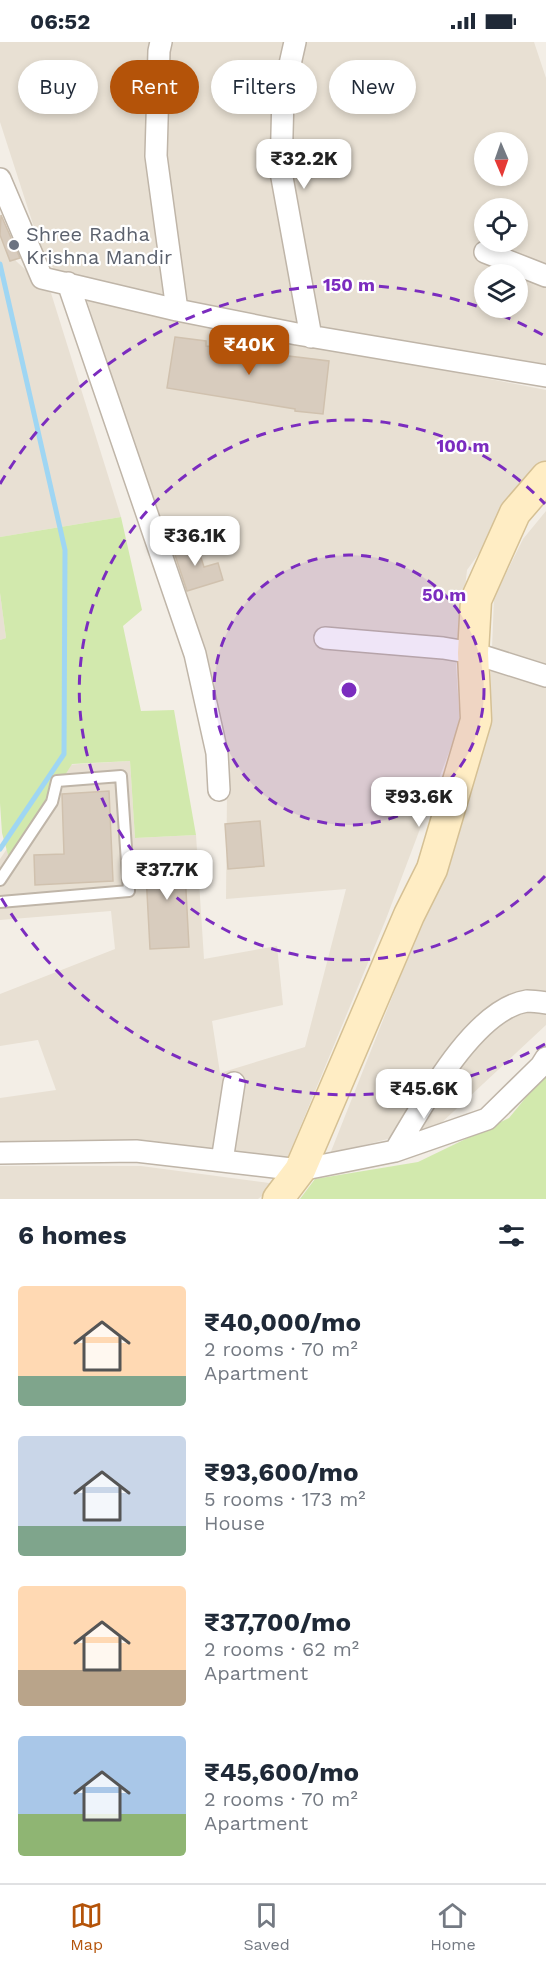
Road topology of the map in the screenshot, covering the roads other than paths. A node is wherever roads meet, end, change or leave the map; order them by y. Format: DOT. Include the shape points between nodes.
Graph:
graph roads {
  1 [pos="161,42"];
  2 [pos="295,42"];
  3 [pos="0,179"];
  4 [pos="485,252"];
  5 [pos="546,276"];
  6 [pos="68,284"];
  7 [pos="177,310"];
  8 [pos="310,337"];
  9 [pos="546,376"];
  10 [pos="546,477"];
  11 [pos="324,638"];
  12 [pos="473,653"];
  13 [pos="546,676"];
  14 [pos="219,790"];
  15 [pos="0,880"];
  16 [pos="0,902"];
  17 [pos="546,1003"];
  18 [pos="546,1058"];
  19 [pos="234,1083"];
  20 [pos="396,1150"];
  21 [pos="0,1153"];
  22 [pos="222,1161"];
  23 [pos="300,1170"];
  24 [pos="278,1199"];
  1 -- 7 [label="street" via="156,156"];
  2 -- 8 [label="street" via="283,95 281,172"];
  3 -- 6 [label="street" via="42,278"];
  4 -- 5 [label="street"];
  6 -- 7 [label="street"];
  6 -- 14 [label="street" via="195,654 217,753"];
  7 -- 8 [label="street"];
  8 -- 9 [label="street"];
  10 -- 12 [label="street" via="515,513 476,600"];
  11 -- 12 [label="street"];
  12 -- 13 [label="street"];
  12 -- 23 [label="street" via="476,720 432,869"];
  15 -- 16 [label="lane" via="52,802 57,781 121,776 129,891"];
  17 -- 20 [label="street" via="527,1001 505,1010 483,1026 458,1051"];
  18 -- 20 [label="street" via="488,1119"];
  19 -- 22 [label="street"];
  20 -- 23 [label="street"];
  21 -- 22 [label="street" via="136,1151"];
  22 -- 23 [label="street"];
  23 -- 24 [label="street"];
}
